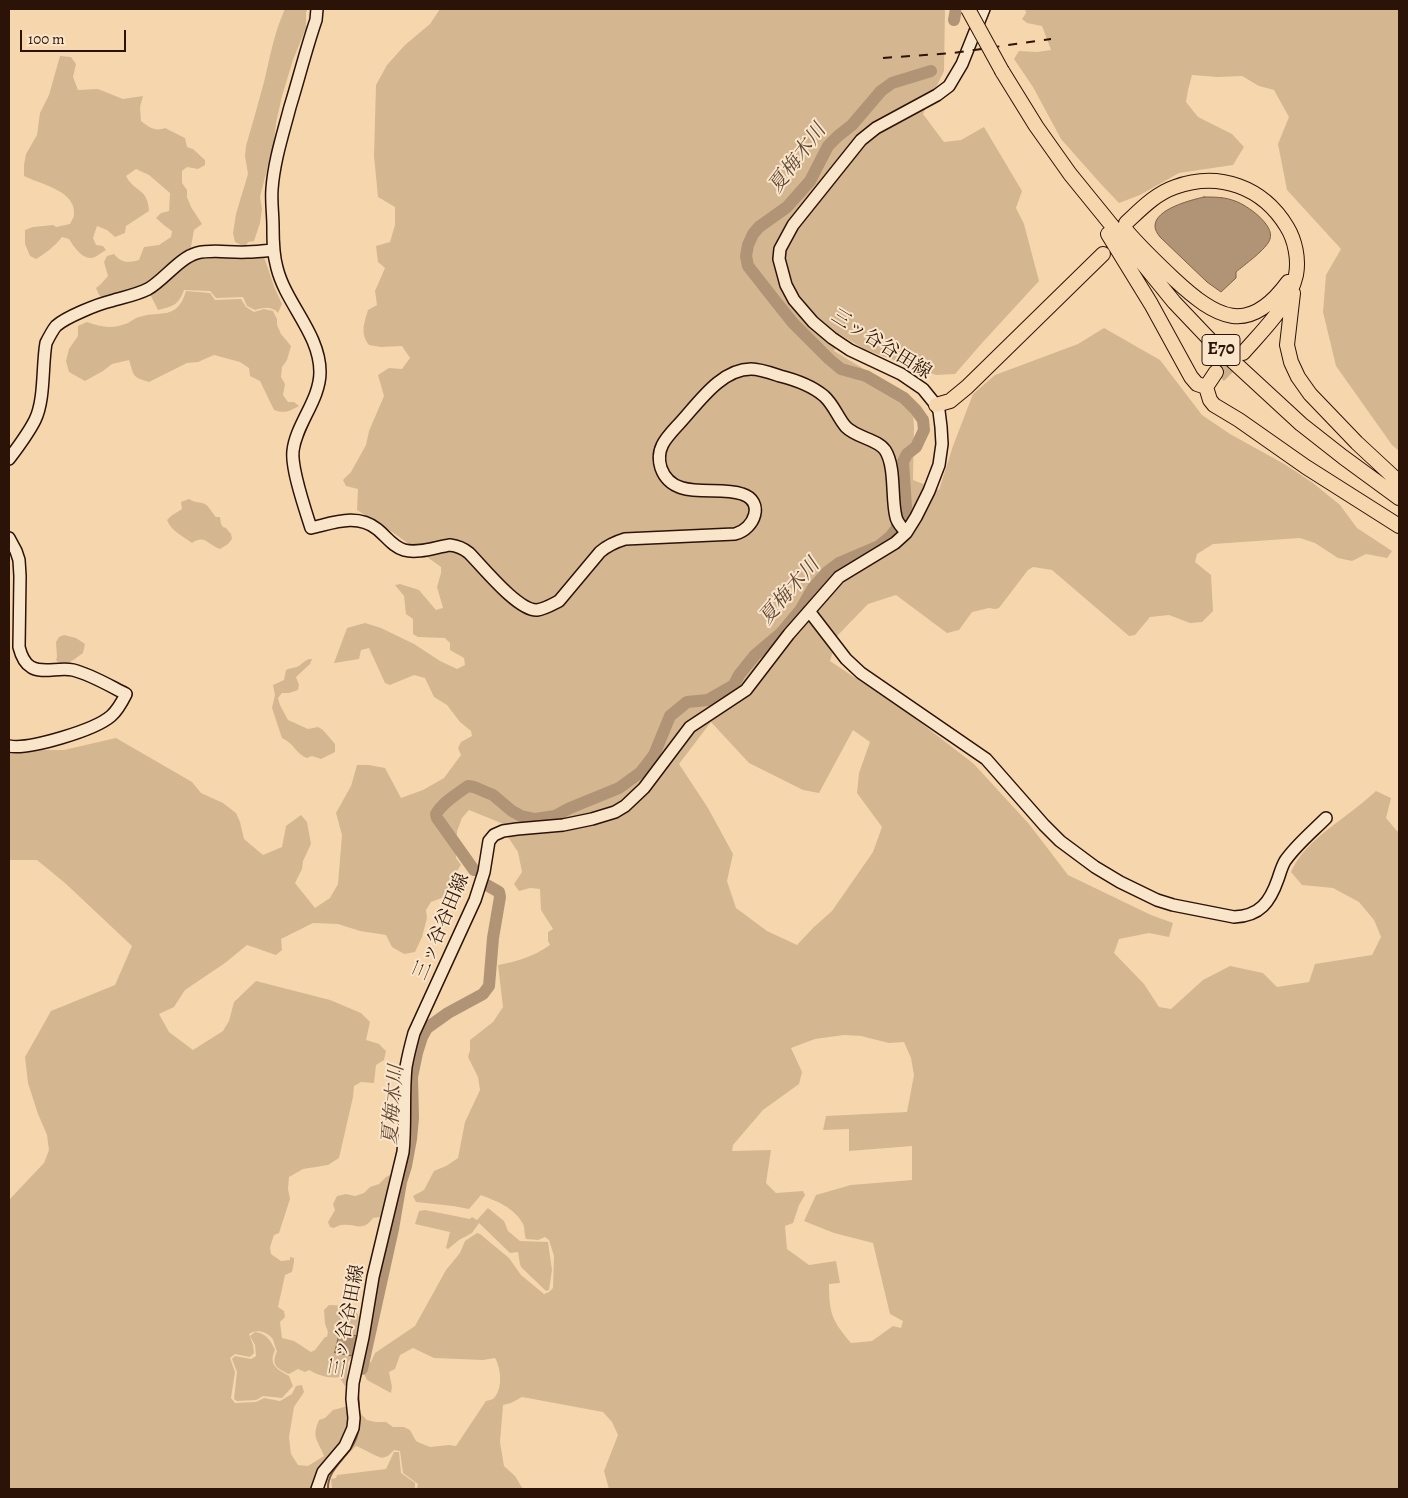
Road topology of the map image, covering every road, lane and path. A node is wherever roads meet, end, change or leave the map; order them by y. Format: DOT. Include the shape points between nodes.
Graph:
graph roads {
  1 [pos="317,9"];
  2 [pos="968,9"];
  3 [pos="984,9"];
  4 [pos="1036,126"];
  5 [pos="1070,174"];
  6 [pos="1128,226"];
  7 [pos="273,250"];
  8 [pos="1101,252"];
  9 [pos="1292,278"];
  10 [pos="1241,351"];
  11 [pos="1217,374"];
  12 [pos="1206,387"];
  13 [pos="936,404"];
  14 [pos="9,459"];
  15 [pos="1399,482"];
  16 [pos="1399,498"];
  17 [pos="1399,526"];
  18 [pos="905,532"];
  19 [pos="9,538"];
  20 [pos="809,611"];
  21 [pos="9,746"];
  22 [pos="1326,818"];
  23 [pos="317,1489"];
  1 -- 7 [label="street" via="274,168"];
  2 -- 4 [label="highway, E70, bridge"];
  3 -- 13 [label="street, 三ッ谷谷田線" via="962,64 949,86 861,140 793,225 780,248 779,259 786,285 813,322 850,350 901,374 923,389"];
  4 -- 5 [label="highway, E70"];
  4 -- 9 [label="highway" via="1098,201 1146,252 1209,308 1222,314 1247,315 1269,304"];
  5 -- 12 [label="highway" via="1151,304 1191,377"];
  5 -- 16 [label="highway, E70" via="1161,288 1212,342 1301,424"];
  6 -- 9 [label="highway" via="1147,204 1175,187 1201,181 1232,183 1267,202 1282,219 1295,248 1297,262"];
  7 -- 14 [label="street" via="197,254 146,290 109,301 56,326 46,342 41,398 35,420"];
  7 -- 18 [label="street" via="280,278 308,331 319,360 316,390 293,450 294,467 311,528 356,520 376,528 403,550 450,545 462,548 516,602 538,610 559,601 600,552 615,542 735,534 749,526 755,512 752,500 747,496 732,491 681,489 664,474 659,457 667,437 713,386 727,375 752,368 802,382 814,389 825,397 853,433 884,449 889,461 896,518"];
  8 -- 13 [label="highway"];
  9 -- 10 [label="highway" via="1281,309"];
  9 -- 15 [label="highway" via="1287,345 1298,377 1357,443"];
  11 -- 12 [label="highway"];
  12 -- 17 [label="highway" via="1214,405"];
  13 -- 18 [label="street, 三ッ谷谷田線" via="942,428 939,465 929,491"];
  18 -- 20 [label="street, 三ッ谷谷田線" via="895,543 840,577"];
  19 -- 21 [label="street" via="19,560 19,648 27,665 40,670 79,672 126,694 118,709 102,722 44,742"];
  20 -- 22 [label="street" via="850,663 986,759 1060,841 1095,867 1157,900 1234,917 1256,912 1264,906 1284,863 1295,848"];
  20 -- 23 [label="street, 三ッ谷谷田線" via="746,690 690,727 644,788 625,806 615,812 564,825 503,831 489,840 475,900 410,1047 406,1069 403,1152 373,1277 353,1383 354,1428 345,1446 323,1472"];
}
